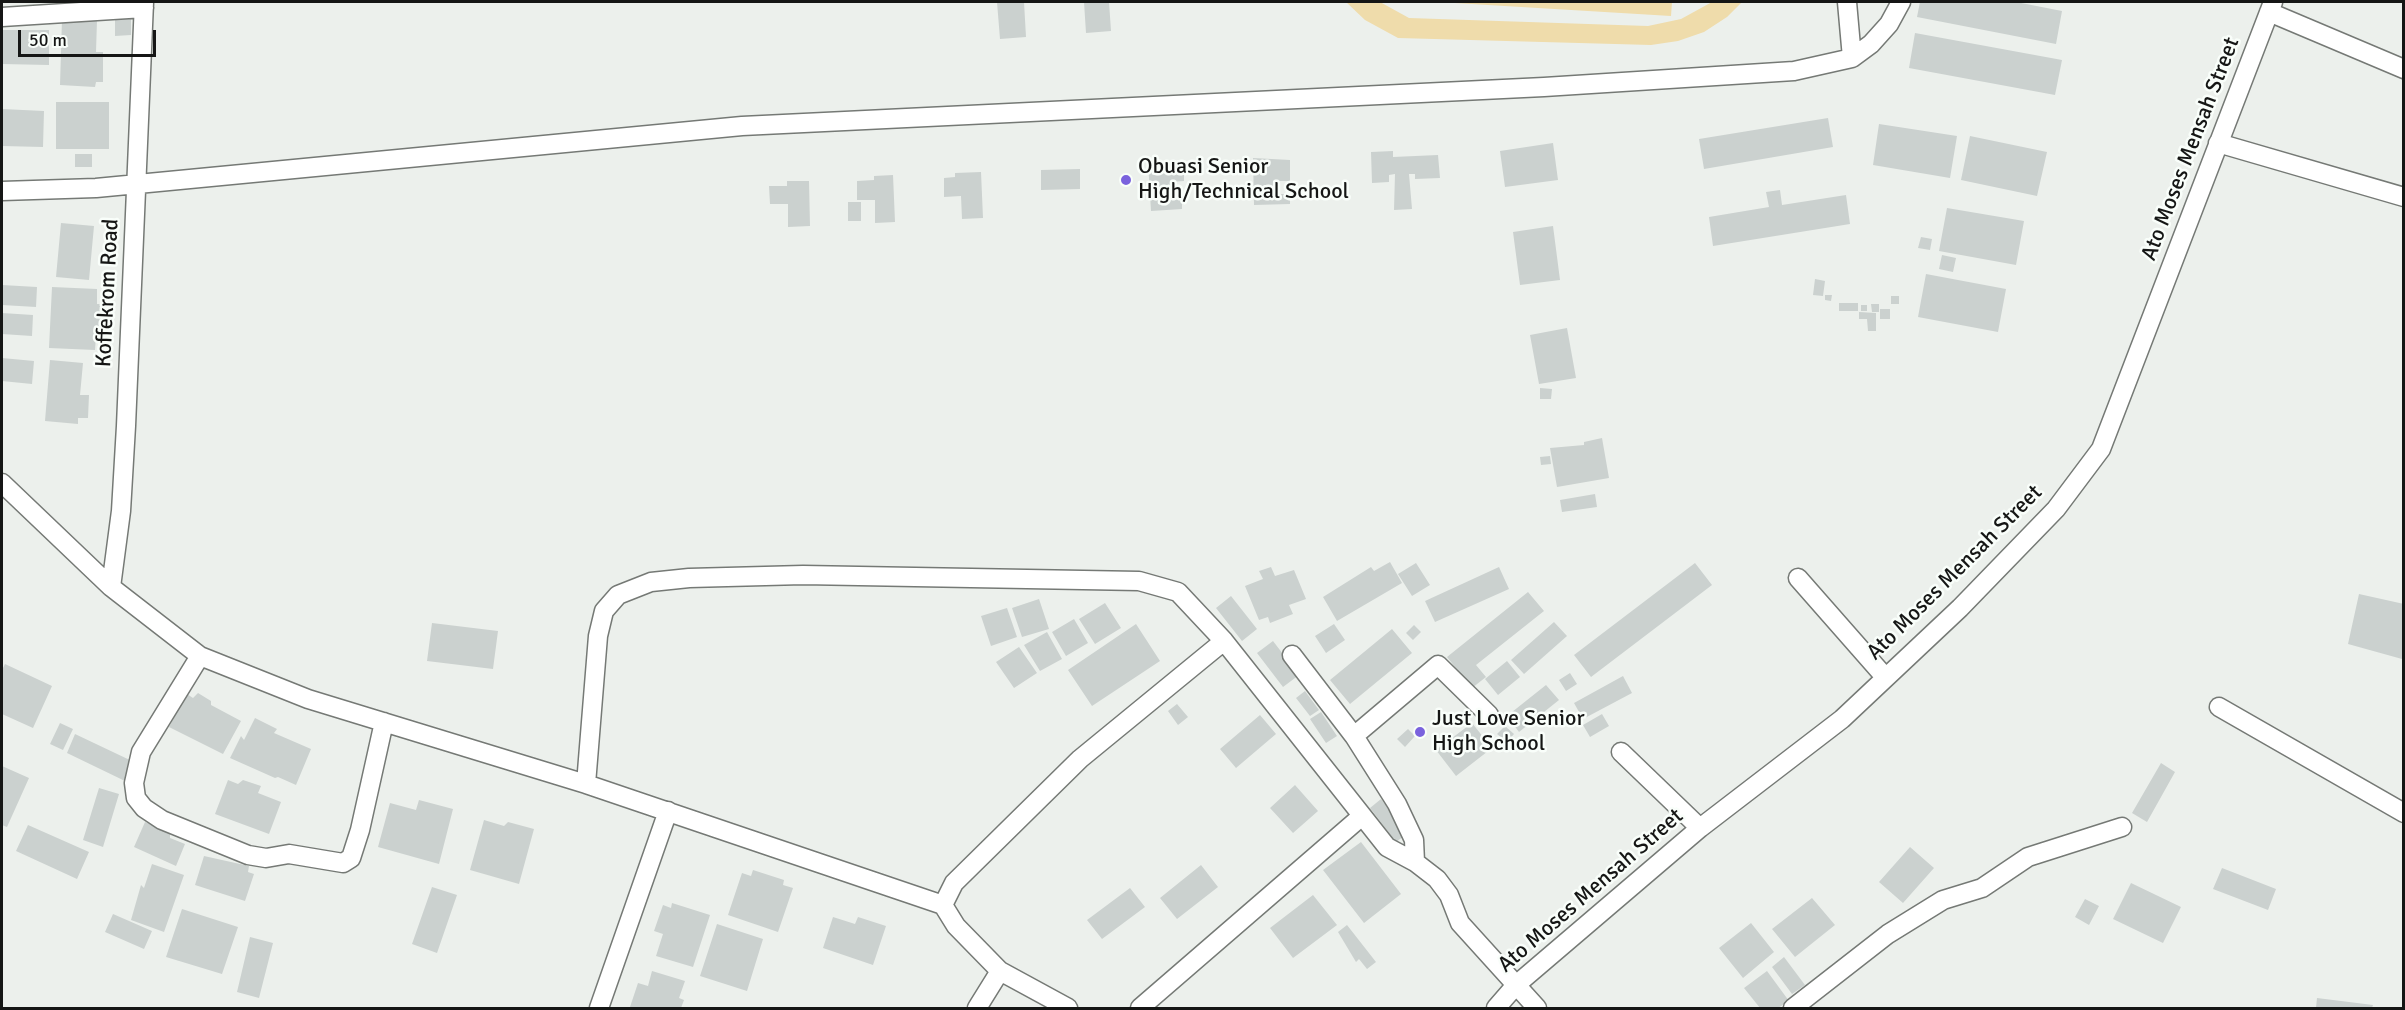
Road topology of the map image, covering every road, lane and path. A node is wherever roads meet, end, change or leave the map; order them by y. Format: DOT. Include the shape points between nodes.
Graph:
graph roads {
  1 [pos="1847,2"];
  2 [pos="1900,2"];
  3 [pos="144,5"];
  4 [pos="2271,7"];
  5 [pos="2,16"];
  6 [pos="1852,58"];
  7 [pos="2403,69"];
  8 [pos="2218,143"];
  9 [pos="138,183"];
  10 [pos="2,191"];
  11 [pos="2403,197"];
  12 [pos="2,483"];
  13 [pos="1798,578"];
  14 [pos="111,587"];
  15 [pos="1224,641"];
  16 [pos="1292,655"];
  17 [pos="200,656"];
  18 [pos="1885,677"];
  19 [pos="2219,707"];
  20 [pos="1489,715"];
  21 [pos="384,722"];
  22 [pos="1354,736"];
  23 [pos="1621,752"];
  24 [pos="586,784"];
  25 [pos="668,811"];
  26 [pos="2403,813"];
  27 [pos="1362,816"];
  28 [pos="2122,827"];
  29 [pos="1700,828"];
  30 [pos="1415,862"];
  31 [pos="943,906"];
  32 [pos="1000,971"];
  33 [pos="1516,985"];
  34 [pos="599,1008"];
  35 [pos="977,1008"];
  36 [pos="1068,1008"];
  37 [pos="1140,1008"];
  38 [pos="1496,1008"];
  39 [pos="1537,1008"];
  40 [pos="1793,1008"];
  1 -- 6 [label="street"];
  2 -- 6 [label="street" via="1889,24"];
  3 -- 5 [label="street"];
  3 -- 9 [label="street, Koffekrom Road"];
  4 -- 7 [label="street"];
  4 -- 8 [label="street, Ato Moses Mensah Street"];
  6 -- 9 [label="street" via="1794,70 1544,87 742,126"];
  8 -- 11 [label="street"];
  8 -- 18 [label="street, Ato Moses Mensah Street" via="2101,449 2056,509 1960,608"];
  9 -- 10 [label="street"];
  9 -- 14 [label="street, Koffekrom Road" via="121,511"];
  12 -- 14 [label="street"];
  13 -- 18 [label="street"];
  14 -- 17 [label="street"];
  15 -- 24 [label="street" via="1178,591 1139,582 803,575 651,582 618,596 604,611 598,636"];
  15 -- 27 [label="street"];
  15 -- 31 [label="street" via="1080,759 954,883"];
  16 -- 22 [label="street"];
  17 -- 21 [label="street" via="308,699"];
  17 -- 21 [label="street" via="141,752 134,783 136,798 162,820 248,855 266,858 289,854 342,863 351,858"];
  18 -- 29 [label="street, Ato Moses Mensah Street" via="1842,718"];
  19 -- 26 [label="street"];
  20 -- 22 [label="street" via="1438,665"];
  21 -- 24 [label="street"];
  22 -- 30 [label="street" via="1397,804 1414,840"];
  23 -- 29 [label="street"];
  24 -- 25 [label="street"];
  25 -- 31 [label="street"];
  25 -- 34 [label="street"];
  27 -- 30 [label="street" via="1387,848"];
  27 -- 37 [label="street"];
  28 -- 40 [label="street" via="2028,857 1982,888 1942,900 1888,934"];
  29 -- 33 [label="street, Ato Moses Mensah Street"];
  30 -- 33 [label="street" via="1437,879 1449,895 1460,923"];
  31 -- 32 [label="street" via="956,926"];
  32 -- 35 [label="street"];
  32 -- 36 [label="street"];
  33 -- 38 [label="street, Ato Moses Mensah Street"];
  33 -- 39 [label="street"];
}
